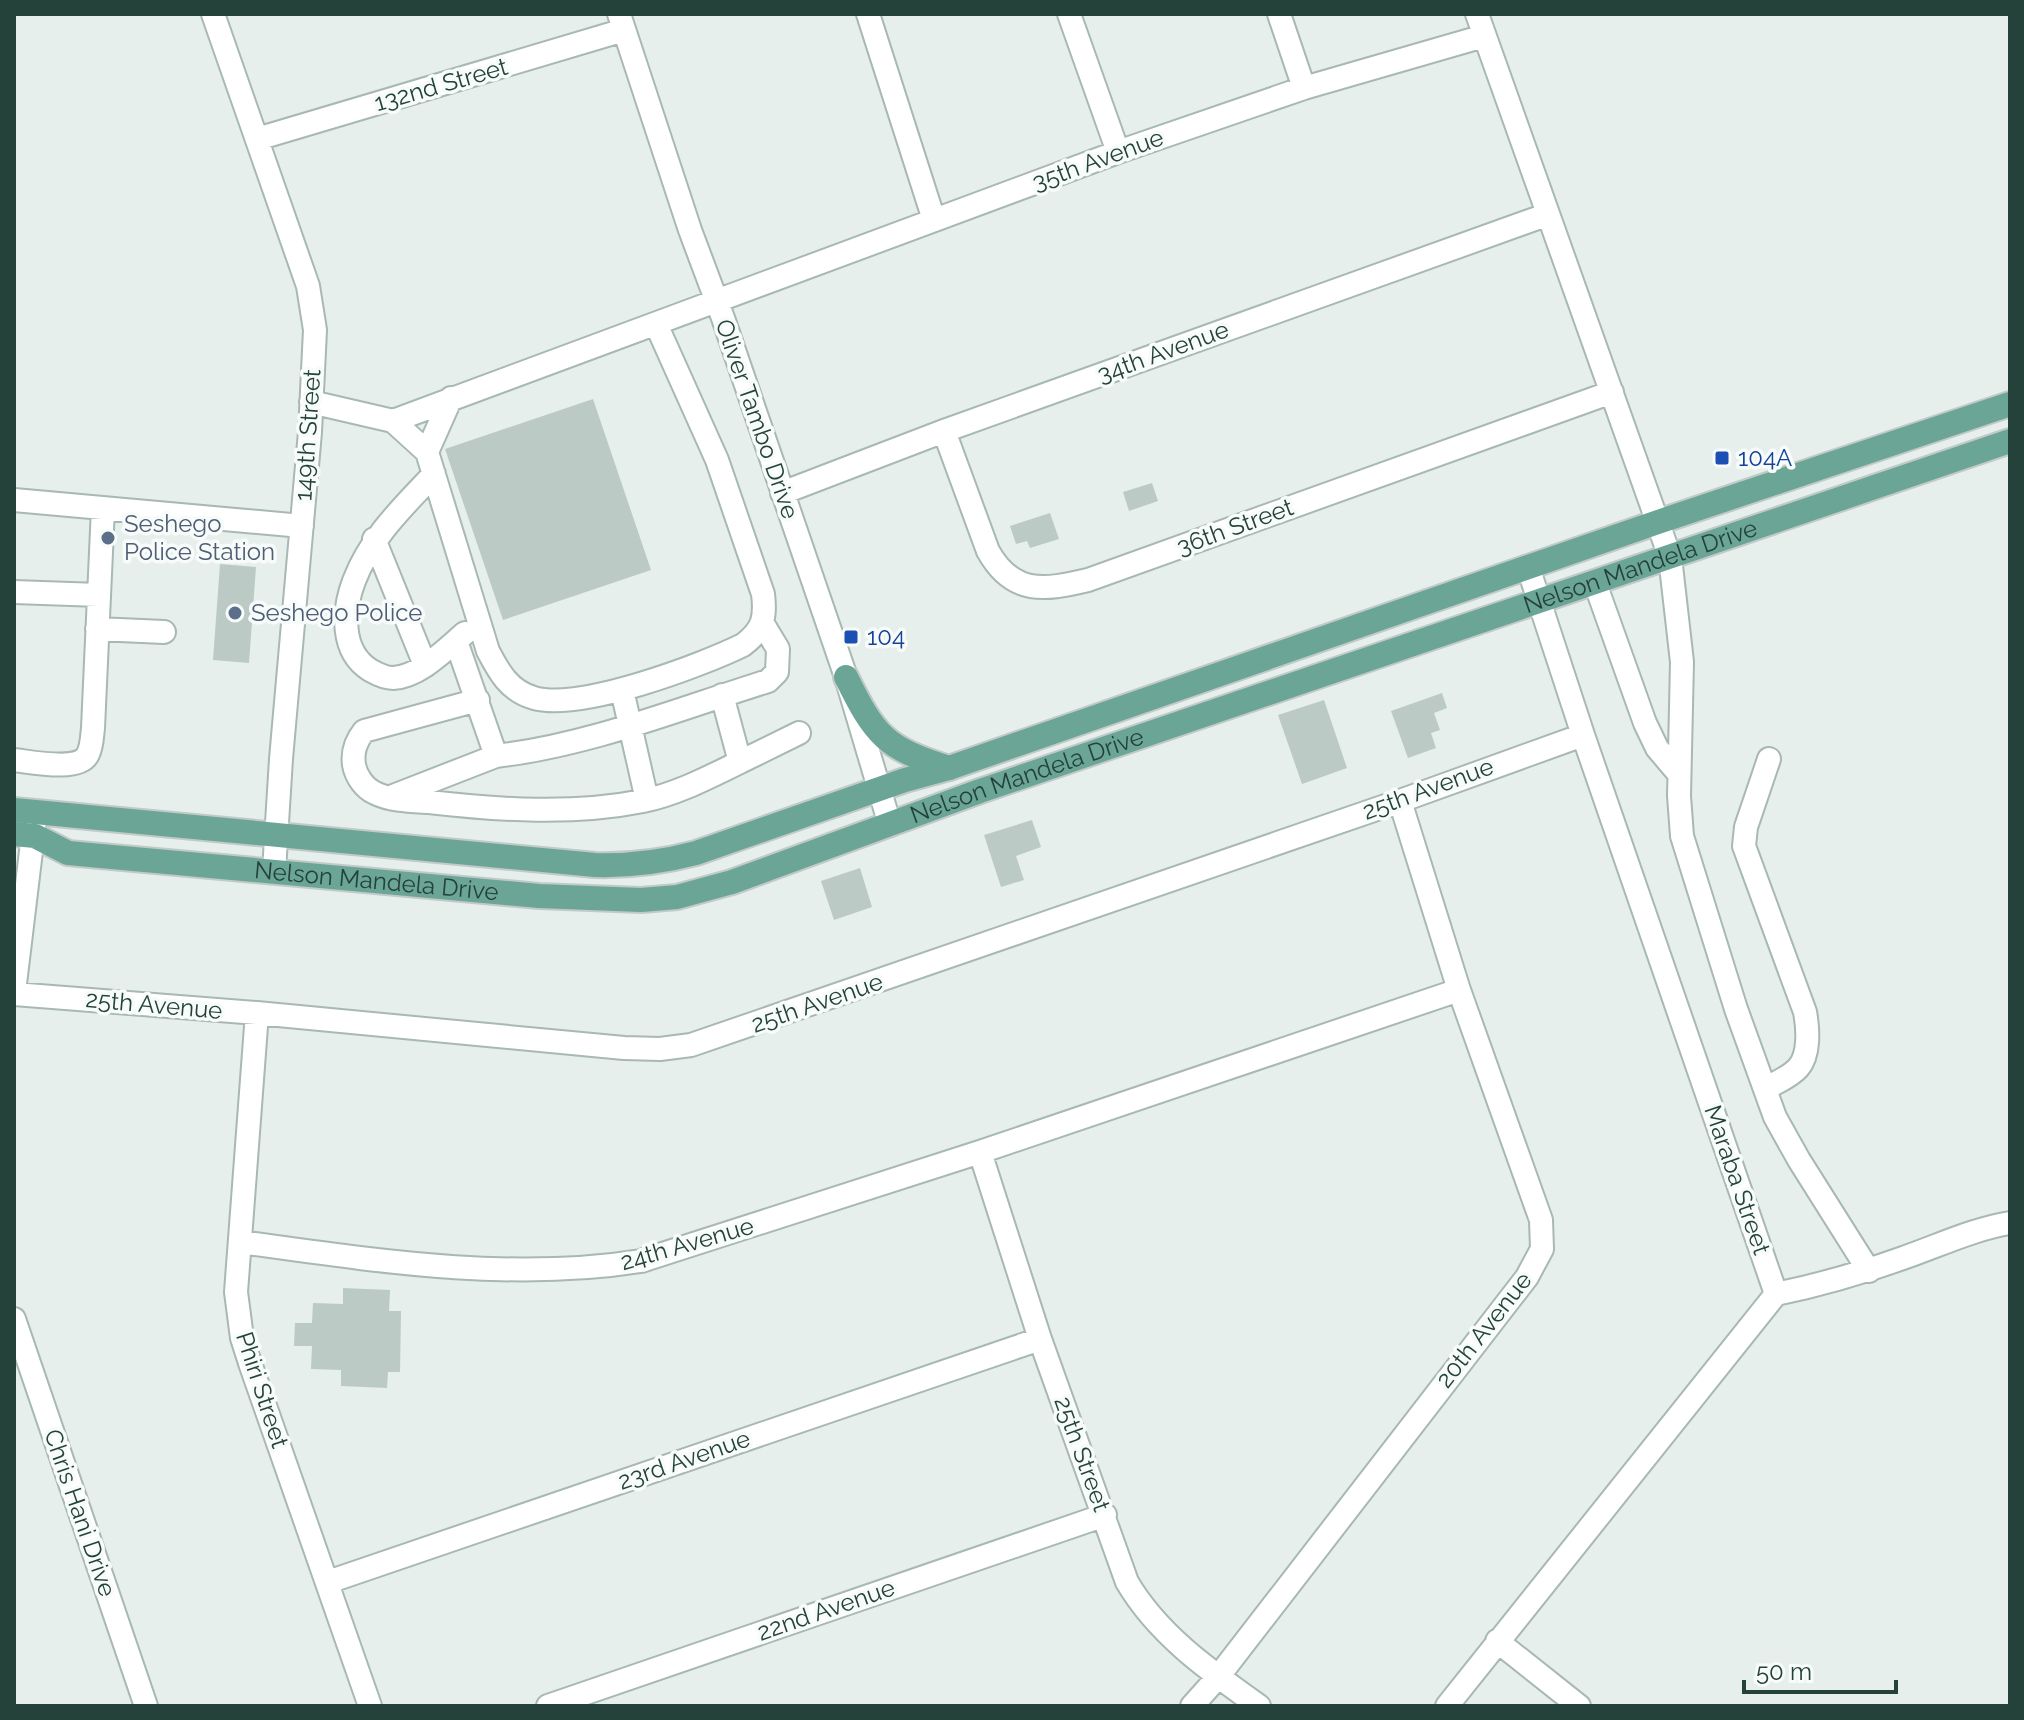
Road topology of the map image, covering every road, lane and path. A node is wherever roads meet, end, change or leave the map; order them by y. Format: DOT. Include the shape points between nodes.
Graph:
graph roads {
  1 [pos="213,14"];
  2 [pos="868,14"];
  3 [pos="1069,14"];
  4 [pos="1279,14"];
  5 [pos="1477,14"];
  6 [pos="621,22"];
  7 [pos="1484,36"];
  8 [pos="1304,88"];
  9 [pos="257,139"];
  10 [pos="1118,152"];
  11 [pos="1546,215"];
  12 [pos="934,220"];
  13 [pos="716,301"];
  14 [pos="656,324"];
  15 [pos="1612,392"];
  16 [pos="451,398"];
  17 [pos="311,402"];
  18 [pos="2010,404"];
  19 [pos="393,421"];
  20 [pos="944,431"];
  21 [pos="2010,441"];
  22 [pos="427,452"];
  23 [pos="434,474"];
  24 [pos="782,493"];
  25 [pos="14,500"];
  26 [pos="103,508"];
  27 [pos="1658,522"];
  28 [pos="302,526"];
  29 [pos="374,539"];
  30 [pos="1670,557"];
  31 [pos="1528,567"];
  32 [pos="1595,583"];
  33 [pos="14,592"];
  34 [pos="99,595"];
  35 [pos="1540,602"];
  36 [pos="478,622"];
  37 [pos="763,624"];
  38 [pos="97,629"];
  39 [pos="164,632"];
  40 [pos="456,641"];
  41 [pos="425,665"];
  42 [pos="846,677"];
  43 [pos="622,690"];
  44 [pos="722,695"];
  45 [pos="478,700"];
  46 [pos="629,727"];
  47 [pos="799,733"];
  48 [pos="1583,735"];
  49 [pos="496,756"];
  50 [pos="1769,759"];
  51 [pos="14,760"];
  52 [pos="740,762"];
  53 [pos="949,768"];
  54 [pos="1679,774"];
  55 [pos="879,790"];
  56 [pos="388,798"];
  57 [pos="647,800"];
  58 [pos="1400,801"];
  59 [pos="24,823"];
  60 [pos="890,825"];
  61 [pos="277,833"];
  62 [pos="274,871"];
  63 [pos="1459,990"];
  64 [pos="14,993"];
  65 [pos="257,1013"];
  66 [pos="1765,1089"];
  67 [pos="980,1152"];
  68 [pos="2010,1223"];
  69 [pos="240,1242"];
  70 [pos="1869,1271"];
  71 [pos="1776,1294"];
  72 [pos="14,1319"];
  73 [pos="1040,1339"];
  74 [pos="1105,1515"];
  75 [pos="328,1582"];
  76 [pos="1497,1641"];
  77 [pos="1218,1677"];
  78 [pos="146,1706"];
  79 [pos="370,1706"];
  80 [pos="548,1706"];
  81 [pos="1192,1706"];
  82 [pos="1259,1706"];
  83 [pos="1447,1706"];
  84 [pos="1579,1706"];
  1 -- 9 [label="street, 149th Street"];
  2 -- 12 [label="street"];
  3 -- 10 [label="street"];
  4 -- 8 [label="street"];
  5 -- 7 [label="street"];
  6 -- 9 [label="street, 132nd Street"];
  6 -- 13 [label="street, Oliver Tambo Drive"];
  7 -- 8 [label="street, 35th Avenue"];
  7 -- 11 [label="street"];
  8 -- 10 [label="street, 35th Avenue"];
  9 -- 17 [label="street, 149th Street" via="313,302"];
  10 -- 12 [label="street, 35th Avenue"];
  11 -- 15 [label="street"];
  11 -- 20 [label="street, 34th Avenue"];
  12 -- 13 [label="street, 35th Avenue"];
  13 -- 14 [label="street, 35th Avenue"];
  13 -- 24 [label="street, Oliver Tambo Drive"];
  14 -- 16 [label="street, 35th Avenue"];
  14 -- 37 [label="street" via="727,486 763,594"];
  15 -- 20 [label="street, 36th Street" via="1088,580 1051,588 1028,586 997,566"];
  15 -- 27 [label="street"];
  16 -- 19 [label="street, 35th Avenue"];
  16 -- 22 [label="street"];
  17 -- 19 [label="street"];
  17 -- 28 [label="street, 149th Street"];
  18 -- 27 [label="main road, Nelson Mandela Drive"];
  19 -- 22 [label="street"];
  20 -- 24 [label="street, 34th Avenue"];
  21 -- 30 [label="main road, Nelson Mandela Drive"];
  22 -- 23 [label="street"];
  23 -- 29 [label="street"];
  23 -- 36 [label="street"];
  24 -- 42 [label="street, Oliver Tambo Drive"];
  25 -- 26 [label="street"];
  26 -- 28 [label="street"];
  26 -- 34 [label="street"];
  27 -- 30 [label="street"];
  27 -- 31 [label="main road, Nelson Mandela Drive"];
  28 -- 61 [label="street, 149th Street"];
  29 -- 41 [label="street"];
  29 -- 41 [label="street" via="348,600 351,647 362,664 380,675 393,678"];
  30 -- 32 [label="main road, Nelson Mandela Drive"];
  30 -- 54 [label="street" via="1682,662"];
  31 -- 35 [label="street, Maraba Street"];
  31 -- 53 [label="main road, Nelson Mandela Drive"];
  32 -- 35 [label="main road, Nelson Mandela Drive"];
  32 -- 54 [label="street" via="1645,723"];
  33 -- 34 [label="street"];
  34 -- 38 [label="street"];
  35 -- 48 [label="street, Maraba Street"];
  35 -- 60 [label="main road, Nelson Mandela Drive"];
  36 -- 40 [label="street"];
  36 -- 43 [label="street" via="501,676 523,694 558,701"];
  37 -- 43 [label="street" via="755,636 731,651"];
  37 -- 44 [label="street" via="778,649 777,672 768,681"];
  38 -- 39 [label="street"];
  38 -- 51 [label="street" via="88,754 74,765"];
  40 -- 41 [label="street"];
  40 -- 45 [label="street"];
  42 -- 53 [label="main road" via="882,737 906,753"];
  42 -- 55 [label="street, Oliver Tambo Drive"];
  43 -- 46 [label="street"];
  44 -- 46 [label="street"];
  44 -- 52 [label="street"];
  45 -- 49 [label="street"];
  45 -- 56 [label="street" via="364,731 355,745 354,768 371,792"];
  46 -- 49 [label="street"];
  46 -- 57 [label="street"];
  47 -- 52 [label="street"];
  48 -- 58 [label="street, 25th Avenue"];
  48 -- 71 [label="street, Maraba Street"];
  49 -- 56 [label="street"];
  50 -- 66 [label="street" via="1744,846 1807,1025 1799,1068"];
  52 -- 57 [label="street"];
  53 -- 55 [label="main road, Nelson Mandela Drive"];
  54 -- 66 [label="street" via="1682,836"];
  55 -- 60 [label="street, Oliver Tambo Drive"];
  55 -- 61 [label="main road, Nelson Mandela Drive" via="696,853 626,866"];
  56 -- 57 [label="street" via="553,810"];
  58 -- 63 [label="street, 20th Avenue"];
  58 -- 65 [label="street, 25th Avenue" via="691,1045 624,1048"];
  59 -- 61 [label="main road, Nelson Mandela Drive"];
  59 -- 62 [label="main road, Nelson Mandela Drive" via="68,853"];
  59 -- 64 [label="street" via="26,879"];
  60 -- 62 [label="main road, Nelson Mandela Drive" via="708,890 641,900 539,896"];
  61 -- 62 [label="street, 149th Street"];
  63 -- 67 [label="street, 24th Avenue"];
  63 -- 77 [label="street, 20th Avenue" via="1541,1220 1538,1260"];
  64 -- 65 [label="street, 25th Avenue"];
  65 -- 69 [label="street, Phiri Street"];
  66 -- 70 [label="street" via="1799,1160"];
  67 -- 69 [label="street, 24th Avenue" via="641,1261 606,1266 461,1266"];
  67 -- 73 [label="street, 25th Street"];
  68 -- 70 [label="street"];
  69 -- 75 [label="street, Phiri Street" via="236,1292 242,1338"];
  70 -- 71 [label="street"];
  71 -- 76 [label="street"];
  72 -- 78 [label="street, Chris Hani Drive"];
  73 -- 74 [label="street, 25th Street"];
  73 -- 75 [label="street, 23rd Avenue"];
  74 -- 77 [label="street, 25th Street" via="1141,1607"];
  74 -- 80 [label="street, 22nd Avenue"];
  75 -- 79 [label="street, Phiri Street"];
  76 -- 83 [label="street"];
  76 -- 84 [label="street"];
  77 -- 81 [label="street, 20th Avenue"];
  77 -- 82 [label="street, 25th Street"];
}
